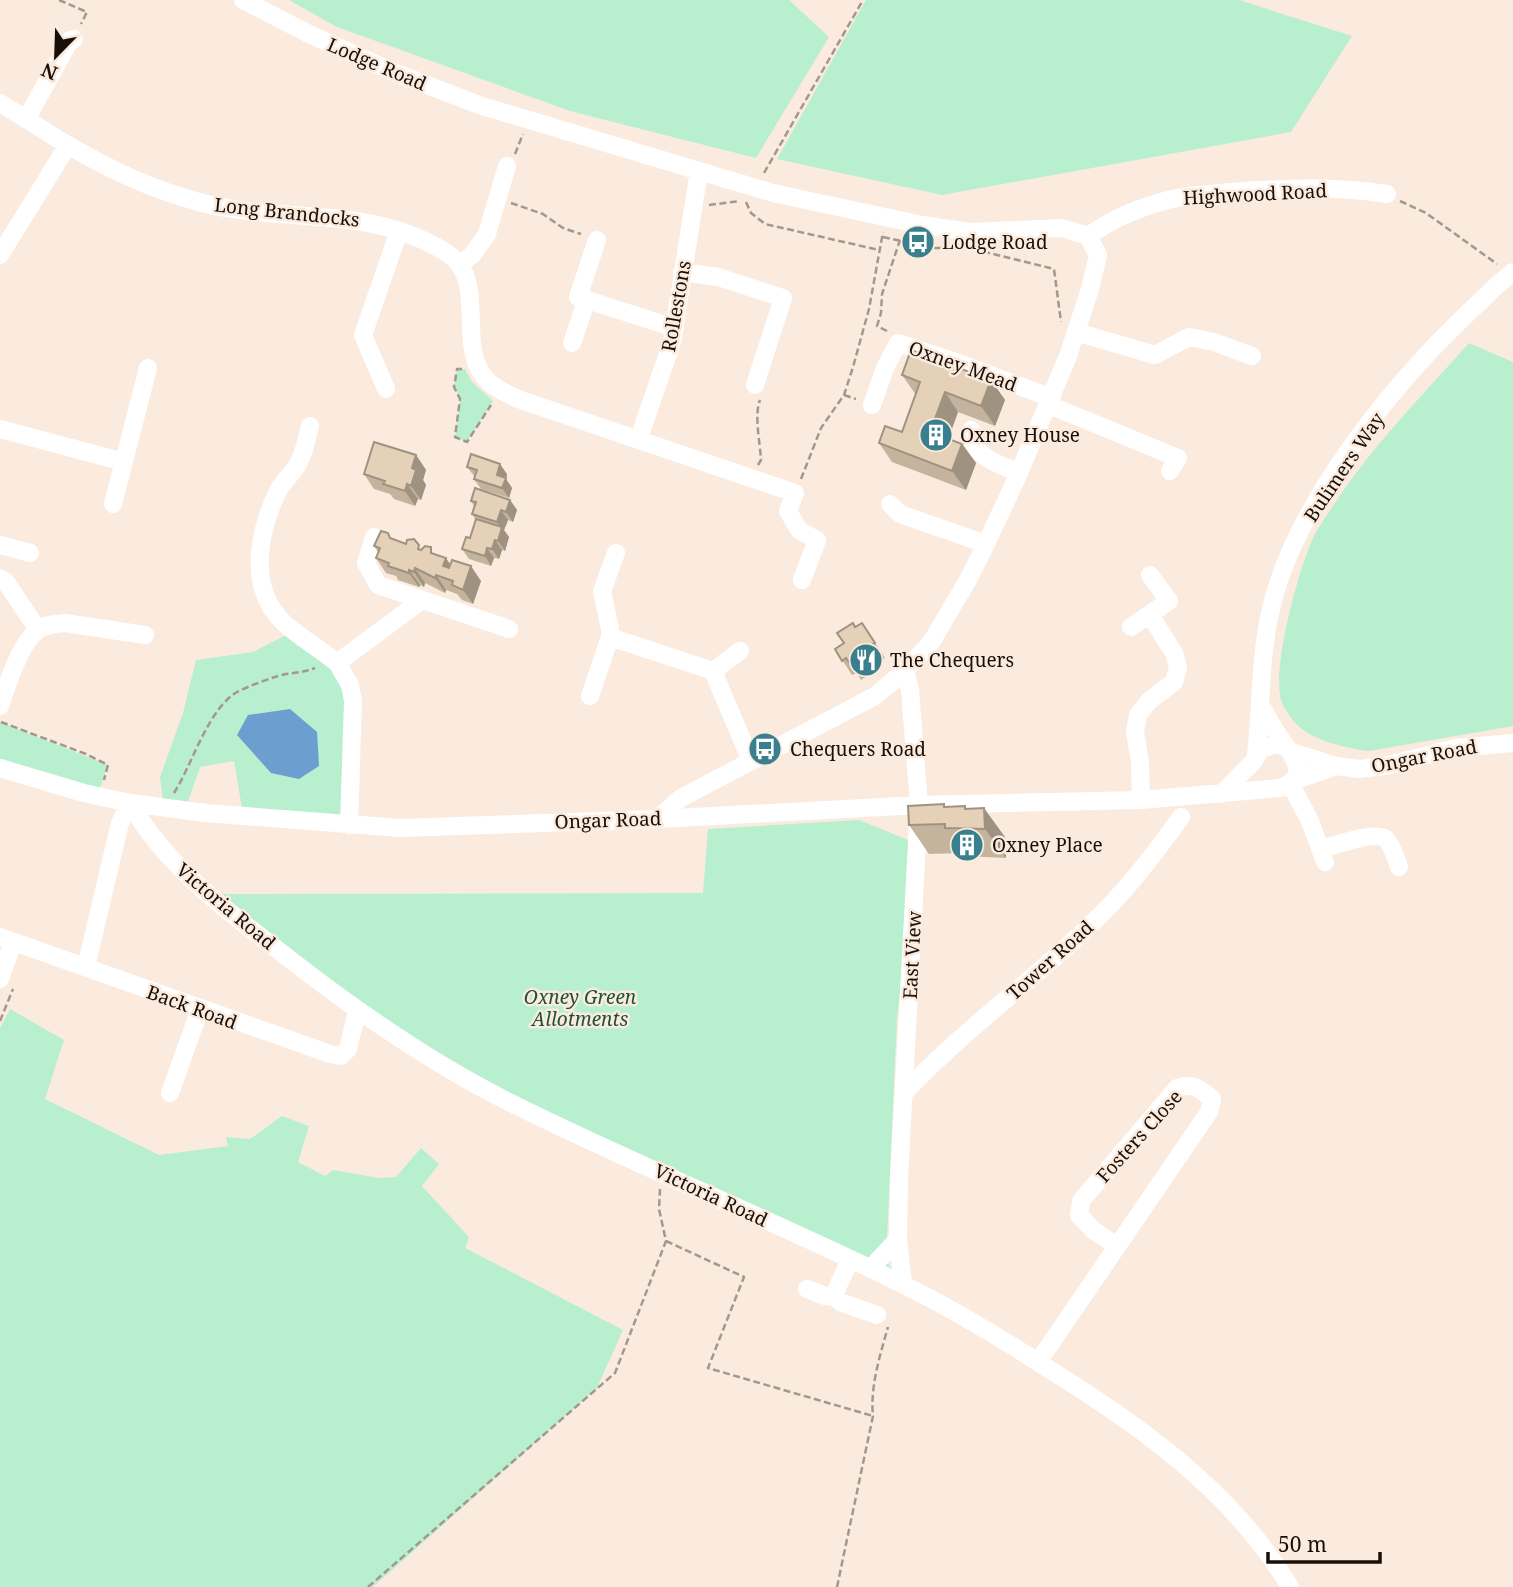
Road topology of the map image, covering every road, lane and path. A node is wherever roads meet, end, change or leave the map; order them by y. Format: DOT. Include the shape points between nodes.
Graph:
graph roads {
  1 [pos="59,0"];
  2 [pos="243,0"];
  3 [pos="863,0"];
  4 [pos="74,39"];
  5 [pos="0,103"];
  6 [pos="27,118"];
  7 [pos="528,121"];
  8 [pos="68,145"];
  9 [pos="507,166"];
  10 [pos="699,171"];
  11 [pos="755,188"];
  12 [pos="1387,194"];
  13 [pos="497,199"];
  14 [pos="691,208"];
  15 [pos="883,227"];
  16 [pos="399,231"];
  17 [pos="1088,236"];
  18 [pos="597,240"];
  19 [pos="900,240"];
  20 [pos="879,250"];
  21 [pos="0,255"];
  22 [pos="460,265"];
  23 [pos="682,272"];
  24 [pos="1511,273"];
  25 [pos="587,299"];
  26 [pos="675,328"];
  27 [pos="1069,331"];
  28 [pos="572,343"];
  29 [pos="898,343"];
  30 [pos="1252,356"];
  31 [pos="478,367"];
  32 [pos="149,368"];
  33 [pos="755,384"];
  34 [pos="386,389"];
  35 [pos="502,391"];
  36 [pos="1050,402"];
  37 [pos="872,405"];
  38 [pos="310,426"];
  39 [pos="0,429"];
  40 [pos="971,430"];
  41 [pos="639,438"];
  42 [pos="124,462"];
  43 [pos="1170,471"];
  44 [pos="1019,473"];
  45 [pos="757,479"];
  46 [pos="795,493"];
  47 [pos="890,504"];
  48 [pos="113,505"];
  49 [pos="374,537"];
  50 [pos="986,544"];
  51 [pos="0,545"];
  52 [pos="30,553"];
  53 [pos="615,553"];
  54 [pos="1150,575"];
  55 [pos="0,578"];
  56 [pos="802,580"];
  57 [pos="422,600"];
  58 [pos="1150,615"];
  59 [pos="1131,627"];
  60 [pos="509,629"];
  61 [pos="38,630"];
  62 [pos="145,635"];
  63 [pos="610,637"];
  64 [pos="740,651"];
  65 [pos="337,663"];
  66 [pos="713,671"];
  67 [pos="905,671"];
  68 [pos="590,696"];
  69 [pos="0,706"];
  70 [pos="1261,706"];
  71 [pos="0,722"];
  72 [pos="1513,743"];
  73 [pos="1289,750"];
  74 [pos="1254,759"];
  75 [pos="751,761"];
  76 [pos="1336,766"];
  77 [pos="0,768"];
  78 [pos="1286,784"];
  79 [pos="1221,794"];
  80 [pos="99,796"];
  81 [pos="1141,800"];
  82 [pos="130,803"];
  83 [pos="919,805"];
  84 [pos="165,808"];
  85 [pos="1181,817"];
  86 [pos="657,819"];
  87 [pos="349,825"];
  88 [pos="1399,867"];
  89 [pos="7,939"];
  90 [pos="86,967"];
  91 [pos="0,979"];
  92 [pos="200,1009"];
  93 [pos="357,1012"];
  94 [pos="905,1091"];
  95 [pos="170,1093"];
  96 [pos="661,1172"];
  97 [pos="898,1238"];
  98 [pos="666,1241"];
  99 [pos="1117,1246"];
  100 [pos="850,1260"];
  101 [pos="870,1269"];
  102 [pos="903,1284"];
  103 [pos="807,1289"];
  104 [pos="835,1297"];
  105 [pos="883,1319"];
  106 [pos="1038,1362"];
  107 [pos="873,1416"];
  108 [pos="368,1587"];
  109 [pos="837,1587"];
  110 [pos="1290,1587"];
  1 -- 4 [label="path" via="87,12"];
  2 -- 7 [label="street, Lodge Road" via="391,71"];
  3 -- 11 [label="path"];
  4 -- 6 [label="street"];
  5 -- 6 [label="street, Long Brandocks"];
  6 -- 8 [label="street, Long Brandocks"];
  7 -- 9 [label="path"];
  7 -- 10 [label="street, Lodge Road"];
  8 -- 16 [label="street, Long Brandocks" via="146,183 201,202 251,212 367,221"];
  8 -- 21 [label="street"];
  9 -- 13 [label="street"];
  10 -- 11 [label="street, Lodge Road"];
  10 -- 14 [label="street, Rollestons"];
  11 -- 15 [label="street, Lodge Road"];
  12 -- 17 [label="street, Highwood Road" via="1315,189 1195,195 1140,210"];
  12 -- 24 [label="path" via="1426,213"];
  13 -- 18 [label="path" via="543,214 563,228"];
  13 -- 22 [label="street" via="482,245"];
  14 -- 20 [label="path" via="746,201 751,213 765,224"];
  14 -- 23 [label="street, Rollestons"];
  15 -- 17 [label="street, Lodge Road" via="970,232 1062,228"];
  15 -- 19 [label="path"];
  15 -- 20 [label="path"];
  16 -- 22 [label="street, Long Brandocks" via="446,253"];
  16 -- 34 [label="street" via="363,335"];
  17 -- 27 [label="street" via="1098,255"];
  18 -- 25 [label="street" via="578,297"];
  19 -- 27 [label="path" via="934,248 965,247 1054,269"];
  19 -- 29 [label="path" via="881,294 877,326 890,332"];
  20 -- 46 [label="path" via="870,309 844,395 821,428"];
  22 -- 31 [label="street" via="468,283"];
  23 -- 26 [label="street, Rollestons"];
  23 -- 33 [label="street" via="718,277 783,298"];
  24 -- 70 [label="street, Bulimers Way" via="1401,385 1322,493 1280,576 1264,654"];
  25 -- 26 [label="street"];
  25 -- 28 [label="street"];
  26 -- 41 [label="street, Rollestons"];
  27 -- 30 [label="street" via="1155,355 1189,337"];
  27 -- 36 [label="street"];
  29 -- 36 [label="street, Oxney Mead" via="953,360"];
  29 -- 37 [label="street, Oxney Mead"];
  31 -- 35 [label="street" via="489,383"];
  31 -- 35 [label="path" via="457,369 454,387 460,399 455,437 467,442"];
  32 -- 42 [label="street"];
  33 -- 45 [label="path" via="761,396 756,410 761,460"];
  35 -- 41 [label="street"];
  36 -- 43 [label="street, Oxney Mead" via="1178,458"];
  36 -- 44 [label="street"];
  38 -- 65 [label="street" via="299,463 278,491 258,560 261,582 275,614"];
  39 -- 42 [label="street"];
  40 -- 44 [label="street" via="981,454"];
  41 -- 45 [label="street"];
  42 -- 48 [label="street"];
  44 -- 50 [label="street"];
  45 -- 46 [label="street"];
  46 -- 56 [label="street" via="788,510 799,530 817,540"];
  47 -- 50 [label="street" via="900,514"];
  49 -- 57 [label="street" via="366,563 378,585"];
  50 -- 67 [label="street" via="950,612"];
  51 -- 52 [label="street"];
  53 -- 63 [label="street" via="602,591"];
  54 -- 58 [label="street" via="1169,601"];
  55 -- 61 [label="street"];
  57 -- 60 [label="street"];
  57 -- 65 [label="street"];
  58 -- 59 [label="street"];
  58 -- 81 [label="street" via="1178,667 1174,682 1138,715 1135,732"];
  61 -- 62 [label="street" via="65,623"];
  61 -- 69 [label="street" via="23,651"];
  63 -- 66 [label="street"];
  63 -- 68 [label="street"];
  64 -- 66 [label="street"];
  65 -- 84 [label="path" via="281,675 225,702"];
  65 -- 87 [label="street" via="350,685 352,701"];
  66 -- 75 [label="street"];
  67 -- 75 [label="street" via="875,696"];
  67 -- 83 [label="street, East View"];
  70 -- 73 [label="street"];
  70 -- 74 [label="street, Bulimers Way"];
  71 -- 80 [label="path" via="108,765"];
  72 -- 76 [label="street, Ongar Road" via="1455,748 1385,766"];
  73 -- 74 [label="street, Ongar Road" via="1269,745"];
  73 -- 76 [label="street, Ongar Road"];
  73 -- 78 [label="street" via="1298,767"];
  74 -- 78 [label="street" via="1257,780 1263,786"];
  74 -- 79 [label="street"];
  75 -- 86 [label="street" via="681,798"];
  76 -- 78 [label="street, Ongar Road"];
  77 -- 80 [label="street, Ongar Road"];
  78 -- 79 [label="street, Ongar Road"];
  78 -- 88 [label="street" via="1310,821 1323,855 1380,836 1390,844"];
  79 -- 81 [label="street, Ongar Road"];
  80 -- 82 [label="street, Ongar Road"];
  81 -- 83 [label="street, Ongar Road"];
  82 -- 84 [label="street, Ongar Road"];
  82 -- 90 [label="street" via="120,823"];
  82 -- 93 [label="street, Victoria Road" via="172,860 254,932"];
  83 -- 86 [label="street, Ongar Road"];
  83 -- 94 [label="street, East View"];
  84 -- 87 [label="street, Ongar Road"];
  85 -- 94 [label="street, Tower Road" via="1142,872 1089,927"];
  86 -- 87 [label="street, Ongar Road" via="400,828"];
  89 -- 90 [label="street, Back Road"];
  89 -- 91 [label="street"];
  90 -- 92 [label="street, Back Road"];
  92 -- 93 [label="street, Back Road" via="341,1056 348,1049"];
  92 -- 95 [label="street"];
  93 -- 96 [label="street, Victoria Road" via="506,1101"];
  94 -- 97 [label="street, East View"];
  96 -- 98 [label="path" via="659,1209"];
  96 -- 100 [label="street, Victoria Road"];
  97 -- 101 [label="street"];
  97 -- 102 [label="street, East View"];
  98 -- 107 [label="path" via="744,1277 708,1368"];
  98 -- 108 [label="path" via="615,1373"];
  99 -- 99 [label="street, Fosters Close" via="1209,1112 1212,1098 1200,1088 1177,1088 1081,1201 1079,1215"];
  99 -- 106 [label="street, Fosters Close"];
  100 -- 101 [label="street, Victoria Road"];
  100 -- 104 [label="street"];
  101 -- 102 [label="street, Victoria Road"];
  102 -- 106 [label="street, Victoria Road"];
  103 -- 104 [label="street"];
  104 -- 105 [label="street"];
  105 -- 107 [label="path"];
  106 -- 110 [label="street, Victoria Road" via="1118,1413 1214,1490 1259,1539"];
  107 -- 109 [label="path"];
}
